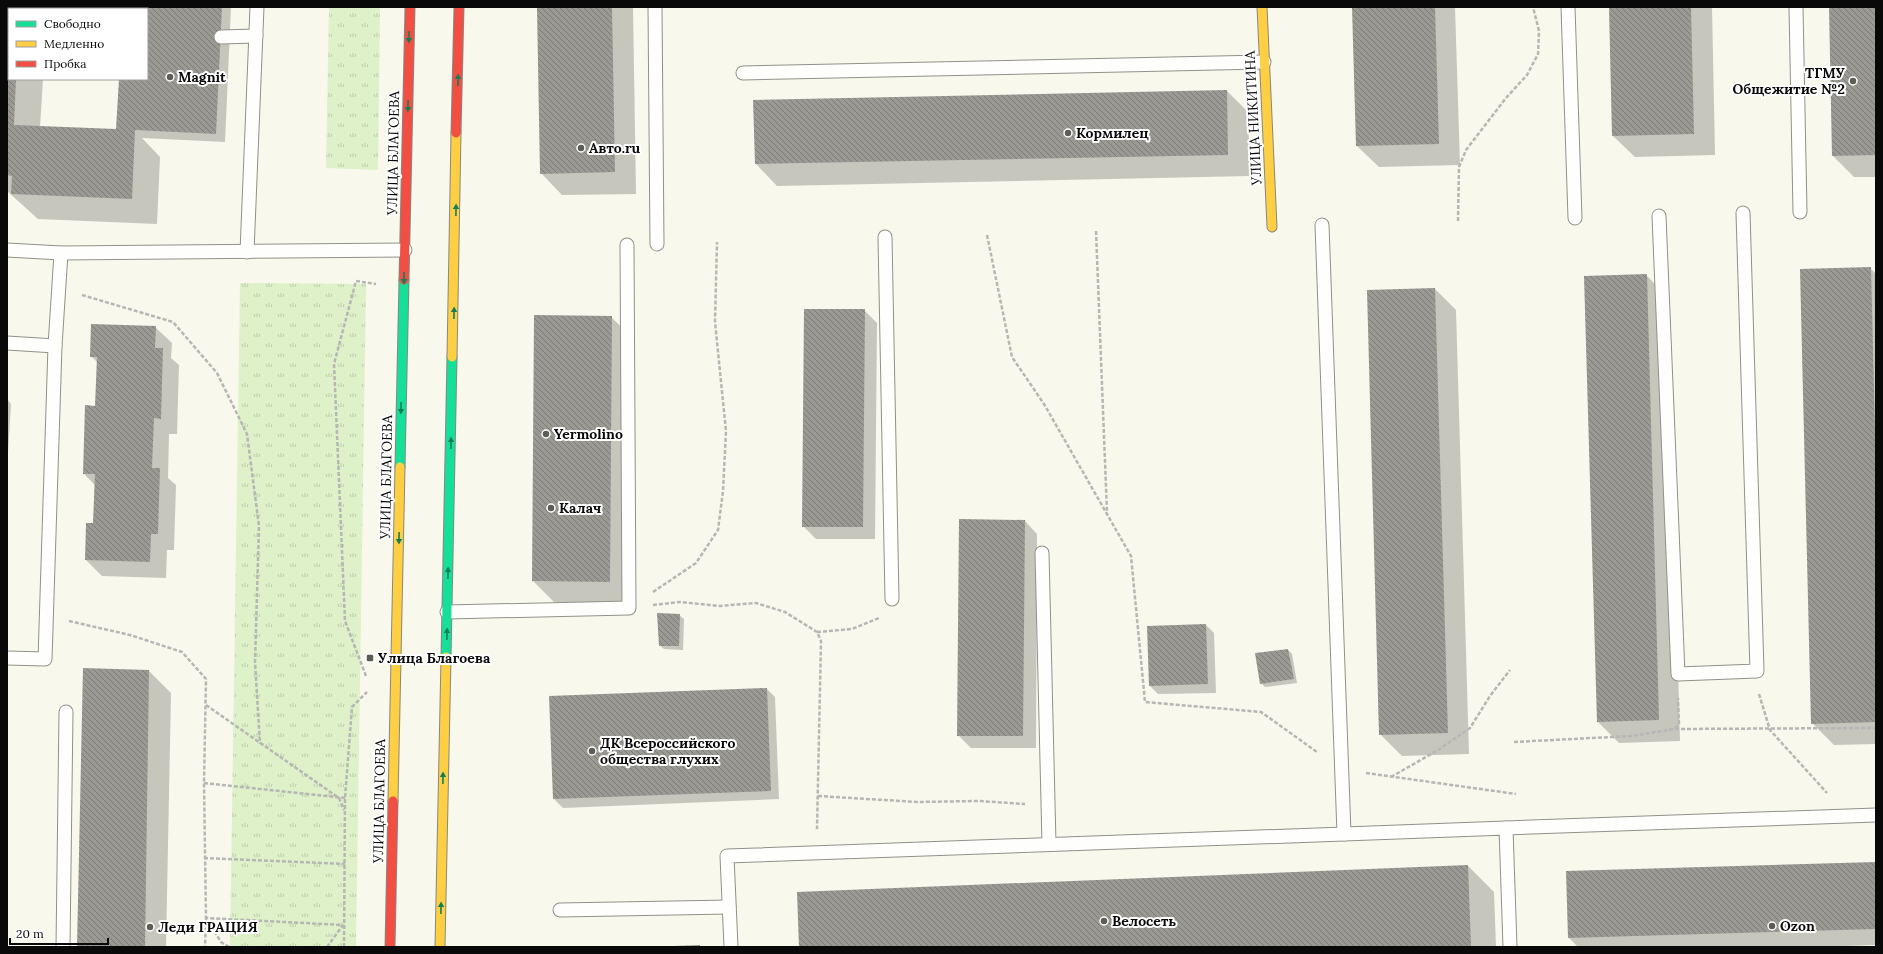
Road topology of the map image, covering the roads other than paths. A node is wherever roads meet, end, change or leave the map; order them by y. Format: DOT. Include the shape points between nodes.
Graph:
graph roads {
  1 [pos="257,7"];
  2 [pos="410,7"];
  3 [pos="459,7"];
  4 [pos="656,7"];
  5 [pos="1262,7"];
  6 [pos="1568,7"];
  7 [pos="1796,7"];
  8 [pos="256,36"];
  9 [pos="221,37"];
  10 [pos="1264,62"];
  11 [pos="743,73"];
  12 [pos="1800,212"];
  13 [pos="1743,213"];
  14 [pos="1659,216"];
  15 [pos="1575,218"];
  16 [pos="1322,225"];
  17 [pos="1272,227"];
  18 [pos="885,238"];
  19 [pos="657,244"];
  20 [pos="627,245"];
  21 [pos="7,250"];
  22 [pos="405,250"];
  23 [pos="247,252"];
  24 [pos="61,253"];
  25 [pos="7,343"];
  26 [pos="55,346"];
  27 [pos="1042,553"];
  28 [pos="892,599"];
  29 [pos="447,612"];
  30 [pos="7,658"];
  31 [pos="66,712"];
  32 [pos="1876,815"];
  33 [pos="1506,828"];
  34 [pos="1344,834"];
  35 [pos="1049,844"];
  36 [pos="729,907"];
  37 [pos="560,910"];
  38 [pos="63,947"];
  39 [pos="390,947"];
  40 [pos="440,947"];
  41 [pos="731,947"];
  42 [pos="1510,947"];
  1 -- 8 [label="lane"];
  2 -- 22 [label="main road, УЛИЦА БЛАГОЕВА, one-way"];
  29 -- 3 [label="main road, one-way"];
  4 -- 19 [label="lane"];
  5 -- 10 [label="main road, УЛИЦА НИКИТИНА"];
  6 -- 15 [label="lane"];
  7 -- 12 [label="lane"];
  8 -- 9 [label="lane"];
  8 -- 23 [label="lane"];
  10 -- 11 [label="lane"];
  10 -- 17 [label="main road, УЛИЦА НИКИТИНА"];
  13 -- 14 [label="lane" via="1757,671 1678,674"];
  16 -- 34 [label="lane"];
  18 -- 28 [label="lane"];
  20 -- 29 [label="lane" via="629,608"];
  21 -- 24 [label="lane"];
  22 -- 23 [label="lane"];
  22 -- 39 [label="main road, УЛИЦА БЛАГОЕВА, one-way"];
  23 -- 24 [label="lane"];
  24 -- 26 [label="lane"];
  25 -- 26 [label="lane"];
  26 -- 30 [label="lane" via="45,659"];
  27 -- 35 [label="lane"];
  40 -- 29 [label="main road, one-way"];
  31 -- 38 [label="lane"];
  32 -- 33 [label="lane"];
  33 -- 34 [label="lane"];
  33 -- 42 [label="lane"];
  34 -- 35 [label="lane"];
  35 -- 36 [label="lane" via="728,856"];
  36 -- 37 [label="lane"];
  36 -- 41 [label="lane"];
}
